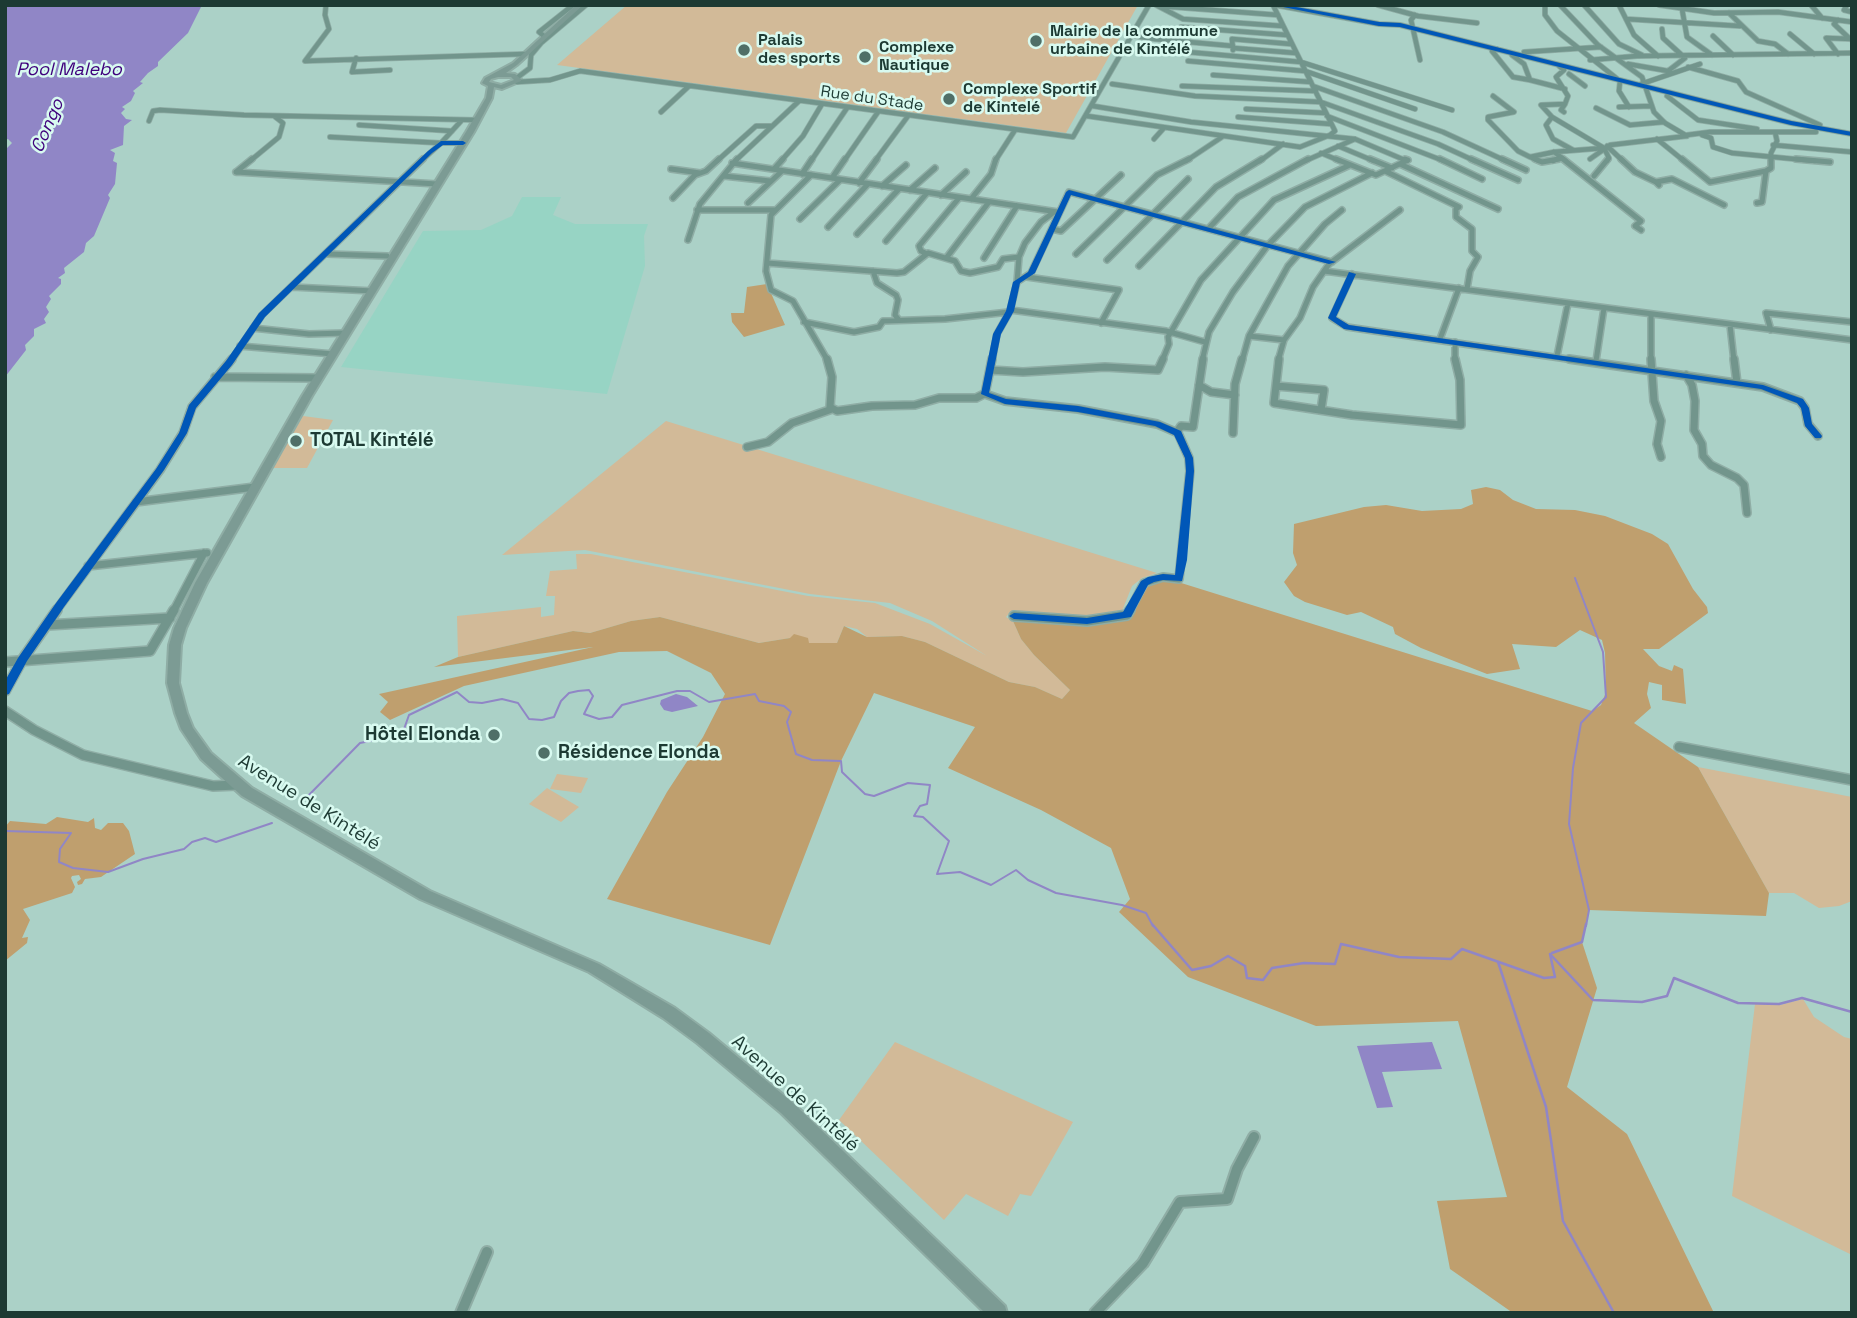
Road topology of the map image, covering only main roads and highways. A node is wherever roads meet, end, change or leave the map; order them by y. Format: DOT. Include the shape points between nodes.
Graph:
graph roads {
  1 [pos="580,5"];
  2 [pos="515,64"];
  3 [pos="498,75"];
  4 [pos="516,78"];
  5 [pos="508,86"];
  6 [pos="490,92"];
  7 [pos="998,1313"];
  1 -- 2 [label="main road, Avenue de Kintélé"];
  2 -- 3 [label="main road, Avenue de Kintélé"];
  2 -- 4 [label="main road"];
  3 -- 4 [label="main road"];
  3 -- 6 [label="main road, Avenue de Kintélé" via="485,80"];
  4 -- 5 [label="main road, Avenue de Kintélé"];
  5 -- 6 [label="main road, Avenue de Kintélé"];
  5 -- 6 [label="main road, Avenue de Kintélé"];
  6 -- 7 [label="main road, Avenue de Kintélé" via="469,120 463,143 318,378 220,550 180,628 174,657 176,700 206,756 237,785 425,895 594,968 669,1013 787,1108"];
}
